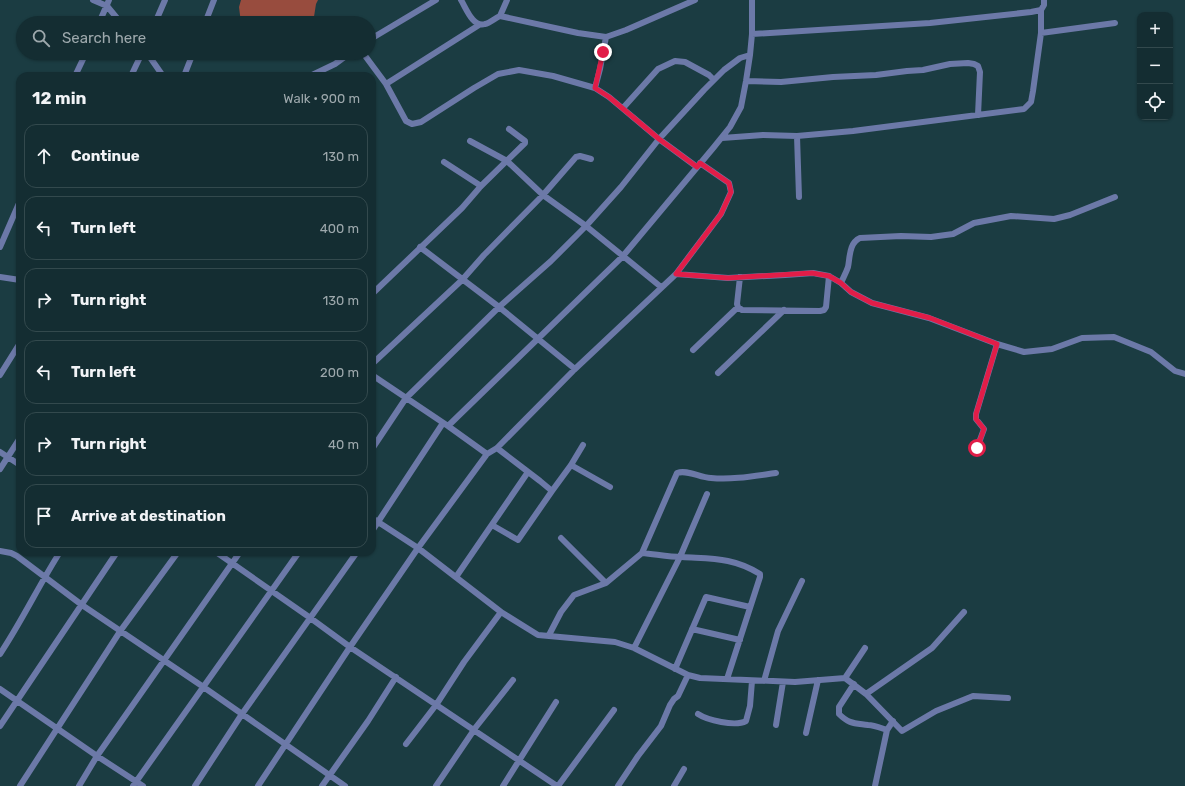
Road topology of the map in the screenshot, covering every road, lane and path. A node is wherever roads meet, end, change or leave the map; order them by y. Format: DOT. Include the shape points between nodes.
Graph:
graph roads {
  1 [pos="92,0"];
  2 [pos="165,0"];
  3 [pos="214,0"];
  4 [pos="436,0"];
  5 [pos="461,0"];
  6 [pos="507,0"];
  7 [pos="695,0"];
  8 [pos="752,0"];
  9 [pos="1044,0"];
  10 [pos="108,3"];
  11 [pos="1041,10"];
  12 [pos="102,16"];
  13 [pos="117,16"];
  14 [pos="158,16"];
  15 [pos="208,16"];
  16 [pos="500,16"];
  17 [pos="1115,23"];
  18 [pos="479,24"];
  19 [pos="1041,33"];
  20 [pos="752,34"];
  21 [pos="376,36"];
  22 [pos="606,37"];
  23 [pos="750,55"];
  24 [pos="83,60"];
  25 [pos="139,60"];
  26 [pos="152,60"];
  27 [pos="190,60"];
  28 [pos="340,60"];
  29 [pos="368,60"];
  30 [pos="77,72"];
  31 [pos="133,72"];
  32 [pos="160,72"];
  33 [pos="186,72"];
  34 [pos="318,72"];
  35 [pos="714,80"];
  36 [pos="746,81"];
  37 [pos="386,84"];
  38 [pos="595,88"];
  39 [pos="622,108"];
  40 [pos="978,115"];
  41 [pos="509,129"];
  42 [pos="797,136"];
  43 [pos="722,138"];
  44 [pos="659,139"];
  45 [pos="470,141"];
  46 [pos="591,159"];
  47 [pos="507,161"];
  48 [pos="444,162"];
  49 [pos="699,165"];
  50 [pos="481,186"];
  51 [pos="544,195"];
  52 [pos="1115,196"];
  53 [pos="799,197"];
  54 [pos="16,211"];
  55 [pos="586,226"];
  56 [pos="0,247"];
  57 [pos="420,247"];
  58 [pos="623,256"];
  59 [pos="676,274"];
  60 [pos="829,276"];
  61 [pos="740,277"];
  62 [pos="1,278"];
  63 [pos="16,280"];
  64 [pos="462,280"];
  65 [pos="841,283"];
  66 [pos="661,287"];
  67 [pos="376,290"];
  68 [pos="499,307"];
  69 [pos="738,307"];
  70 [pos="784,310"];
  71 [pos="538,339"];
  72 [pos="997,344"];
  73 [pos="16,349"];
  74 [pos="692,350"];
  75 [pos="376,360"];
  76 [pos="575,369"];
  77 [pos="718,372"];
  78 [pos="1185,374"];
  79 [pos="0,375"];
  80 [pos="376,378"];
  81 [pos="406,398"];
  82 [pos="445,424"];
  83 [pos="376,443"];
  84 [pos="16,444"];
  85 [pos="583,445"];
  86 [pos="497,448"];
  87 [pos="977,448"];
  88 [pos="0,452"];
  89 [pos="487,454"];
  90 [pos="8,457"];
  91 [pos="16,462"];
  92 [pos="571,465"];
  93 [pos="0,469"];
  94 [pos="528,472"];
  95 [pos="776,473"];
  96 [pos="610,487"];
  97 [pos="552,491"];
  98 [pos="706,494"];
  99 [pos="378,522"];
  100 [pos="376,525"];
  101 [pos="492,525"];
  102 [pos="561,538"];
  103 [pos="418,548"];
  104 [pos="0,551"];
  105 [pos="642,553"];
  106 [pos="16,556"];
  107 [pos="16,556"];
  108 [pos="58,556"];
  109 [pos="115,556"];
  110 [pos="175,556"];
  111 [pos="222,556"];
  112 [pos="237,556"];
  113 [pos="296,556"];
  114 [pos="353,556"];
  115 [pos="680,557"];
  116 [pos="232,563"];
  117 [pos="456,576"];
  118 [pos="45,577"];
  119 [pos="802,582"];
  120 [pos="606,583"];
  121 [pos="270,591"];
  122 [pos="82,605"];
  123 [pos="750,607"];
  124 [pos="501,612"];
  125 [pos="964,612"];
  126 [pos="309,617"];
  127 [pos="692,629"];
  128 [pos="121,630"];
  129 [pos="549,635"];
  130 [pos="740,640"];
  131 [pos="350,647"];
  132 [pos="634,648"];
  133 [pos="865,648"];
  134 [pos="0,654"];
  135 [pos="164,660"];
  136 [pos="675,669"];
  137 [pos="688,675"];
  138 [pos="396,677"];
  139 [pos="845,678"];
  140 [pos="513,680"];
  141 [pos="727,680"];
  142 [pos="818,680"];
  143 [pos="752,681"];
  144 [pos="764,681"];
  145 [pos="783,682"];
  146 [pos="854,684"];
  147 [pos="202,686"];
  148 [pos="0,689"];
  149 [pos="866,694"];
  150 [pos="1008,698"];
  151 [pos="16,701"];
  152 [pos="556,702"];
  153 [pos="436,705"];
  154 [pos="614,710"];
  155 [pos="242,714"];
  156 [pos="698,714"];
  157 [pos="893,721"];
  158 [pos="776,725"];
  159 [pos="0,726"];
  160 [pos="57,727"];
  161 [pos="474,730"];
  162 [pos="887,730"];
  163 [pos="806,733"];
  164 [pos="406,744"];
  165 [pos="286,745"];
  166 [pos="97,756"];
  167 [pos="520,761"];
  168 [pos="684,769"];
  169 [pos="329,775"];
  170 [pos="134,784"];
  171 [pos="20,786"];
  172 [pos="78,786"];
  173 [pos="143,786"];
  174 [pos="195,786"];
  175 [pos="258,786"];
  176 [pos="322,786"];
  177 [pos="345,786"];
  178 [pos="436,786"];
  179 [pos="502,786"];
  180 [pos="557,786"];
  181 [pos="618,786"];
  182 [pos="674,786"];
  183 [pos="875,786"];
  1 -- 10 [label="street"];
  2 -- 14 [label="street"];
  3 -- 15 [label="street"];
  4 -- 21 [label="street"];
  5 -- 18 [label="street" via="474,22"];
  6 -- 16 [label="street"];
  7 -- 22 [label="street"];
  8 -- 20 [label="street"];
  9 -- 11 [label="street"];
  10 -- 12 [label="street"];
  10 -- 13 [label="street"];
  11 -- 19 [label="street"];
  11 -- 20 [label="street" via="930,22"];
  16 -- 18 [label="street" via="485,24"];
  16 -- 22 [label="street"];
  17 -- 19 [label="street"];
  18 -- 37 [label="street"];
  19 -- 40 [label="street" via="1031,102 1024,109"];
  20 -- 23 [label="street"];
  22 -- 38 [label="street"];
  23 -- 35 [label="street" via="740,58"];
  23 -- 36 [label="street"];
  24 -- 30 [label="street"];
  25 -- 31 [label="street"];
  26 -- 32 [label="street"];
  27 -- 33 [label="street"];
  28 -- 34 [label="street"];
  29 -- 37 [label="street"];
  35 -- 39 [label="street" via="685,62 675,61 658,69"];
  35 -- 44 [label="street"];
  36 -- 40 [label="street" via="781,82 876,75 950,64 974,64 980,72"];
  36 -- 43 [label="street" via="741,107"];
  37 -- 38 [label="street" via="406,121 412,124 421,122 498,74 519,70"];
  38 -- 39 [label="street"];
  39 -- 44 [label="street"];
  40 -- 42 [label="street"];
  41 -- 47 [label="street" via="525,143"];
  42 -- 43 [label="street"];
  42 -- 53 [label="street"];
  43 -- 49 [label="street"];
  44 -- 49 [label="street"];
  44 -- 55 [label="street"];
  45 -- 47 [label="street"];
  46 -- 51 [label="street" via="576,157"];
  47 -- 50 [label="street"];
  47 -- 51 [label="street"];
  48 -- 50 [label="street"];
  49 -- 58 [label="street"];
  49 -- 59 [label="street" via="729,183 731,192 721,214"];
  50 -- 57 [label="street" via="462,208"];
  51 -- 55 [label="street"];
  51 -- 64 [label="street" via="484,254"];
  52 -- 65 [label="street" via="1054,219 1011,216 974,223 953,234 931,237 860,238 852,246"];
  54 -- 56 [label="street"];
  55 -- 58 [label="street"];
  55 -- 68 [label="street"];
  57 -- 64 [label="street"];
  57 -- 67 [label="street"];
  58 -- 66 [label="street"];
  58 -- 71 [label="street"];
  59 -- 61 [label="street"];
  59 -- 66 [label="street"];
  60 -- 61 [label="street" via="812,273"];
  60 -- 65 [label="street"];
  60 -- 70 [label="street" via="824,310"];
  61 -- 69 [label="street"];
  62 -- 63 [label="street"];
  64 -- 68 [label="street"];
  64 -- 75 [label="street"];
  65 -- 72 [label="street" via="851,292 872,303 930,318"];
  66 -- 76 [label="street"];
  68 -- 71 [label="street"];
  68 -- 81 [label="street"];
  69 -- 70 [label="street" via="742,310"];
  69 -- 74 [label="street"];
  70 -- 77 [label="street"];
  71 -- 76 [label="street"];
  71 -- 82 [label="street"];
  72 -- 78 [label="street" via="1024,352 1052,349 1082,338 1114,337 1151,352 1175,371"];
  72 -- 87 [label="street" via="976,414 976,419 984,429"];
  73 -- 79 [label="street"];
  76 -- 86 [label="street"];
  80 -- 81 [label="street"];
  81 -- 82 [label="street"];
  81 -- 83 [label="street"];
  82 -- 89 [label="street"];
  82 -- 99 [label="street"];
  84 -- 90 [label="street"];
  85 -- 92 [label="street"];
  86 -- 89 [label="street"];
  86 -- 94 [label="street"];
  88 -- 90 [label="street"];
  89 -- 103 [label="street"];
  90 -- 91 [label="street"];
  90 -- 93 [label="street"];
  92 -- 96 [label="street"];
  92 -- 97 [label="street"];
  94 -- 97 [label="street"];
  94 -- 101 [label="street"];
  95 -- 105 [label="street" via="709,478 684,472 677,473"];
  97 -- 101 [label="street" via="518,540"];
  98 -- 115 [label="street"];
  99 -- 100 [label="street"];
  99 -- 103 [label="street"];
  101 -- 117 [label="street"];
  102 -- 120 [label="street"];
  103 -- 117 [label="street"];
  103 -- 131 [label="street"];
  104 -- 107 [label="street"];
  105 -- 115 [label="street"];
  105 -- 120 [label="street"];
  106 -- 118 [label="street"];
  108 -- 118 [label="street"];
  109 -- 122 [label="street"];
  110 -- 128 [label="street"];
  111 -- 116 [label="street"];
  112 -- 116 [label="street"];
  113 -- 121 [label="street"];
  114 -- 126 [label="street"];
  115 -- 123 [label="street" via="728,560 760,574"];
  115 -- 132 [label="street"];
  116 -- 121 [label="street"];
  116 -- 135 [label="street"];
  117 -- 124 [label="street"];
  118 -- 122 [label="street"];
  118 -- 134 [label="street"];
  119 -- 144 [label="street" via="778,631"];
  120 -- 129 [label="street" via="574,595 561,612"];
  121 -- 126 [label="street"];
  121 -- 147 [label="street"];
  122 -- 128 [label="street"];
  122 -- 151 [label="street"];
  123 -- 127 [label="street" via="706,597"];
  123 -- 130 [label="street"];
  124 -- 129 [label="street" via="538,635"];
  124 -- 153 [label="street"];
  125 -- 149 [label="street" via="932,648"];
  126 -- 131 [label="street"];
  126 -- 155 [label="street"];
  127 -- 130 [label="street"];
  127 -- 136 [label="street"];
  128 -- 135 [label="street"];
  128 -- 160 [label="street"];
  129 -- 132 [label="street" via="615,642"];
  130 -- 141 [label="street"];
  131 -- 138 [label="street"];
  131 -- 165 [label="street"];
  132 -- 136 [label="street"];
  133 -- 139 [label="street"];
  135 -- 147 [label="street"];
  135 -- 166 [label="street"];
  136 -- 137 [label="street"];
  137 -- 141 [label="street"];
  137 -- 181 [label="street" via="678,696 670,704 661,726"];
  138 -- 153 [label="street"];
  138 -- 169 [label="street"];
  139 -- 142 [label="street"];
  139 -- 146 [label="street"];
  140 -- 161 [label="street"];
  141 -- 143 [label="street"];
  142 -- 145 [label="street"];
  142 -- 163 [label="street"];
  143 -- 144 [label="street"];
  143 -- 156 [label="street" via="746,721 715,721"];
  144 -- 145 [label="street"];
  145 -- 158 [label="street"];
  146 -- 149 [label="street"];
  146 -- 162 [label="street" via="839,707 839,714 857,725 869,724"];
  147 -- 155 [label="street"];
  147 -- 170 [label="street"];
  148 -- 151 [label="street"];
  149 -- 157 [label="street"];
  150 -- 157 [label="street" via="973,696 936,711 902,731"];
  151 -- 159 [label="street"];
  151 -- 160 [label="street"];
  152 -- 167 [label="street"];
  153 -- 161 [label="street"];
  153 -- 164 [label="street"];
  154 -- 180 [label="street"];
  155 -- 165 [label="street"];
  155 -- 174 [label="street"];
  157 -- 162 [label="street"];
  160 -- 166 [label="street"];
  160 -- 171 [label="street"];
  161 -- 167 [label="street"];
  161 -- 178 [label="street"];
  162 -- 183 [label="street"];
  165 -- 169 [label="street"];
  165 -- 175 [label="street"];
  166 -- 170 [label="street"];
  166 -- 172 [label="street"];
  167 -- 179 [label="street"];
  167 -- 180 [label="street"];
  168 -- 182 [label="street"];
  169 -- 176 [label="street"];
  169 -- 177 [label="street"];
  170 -- 173 [label="street"];
}
